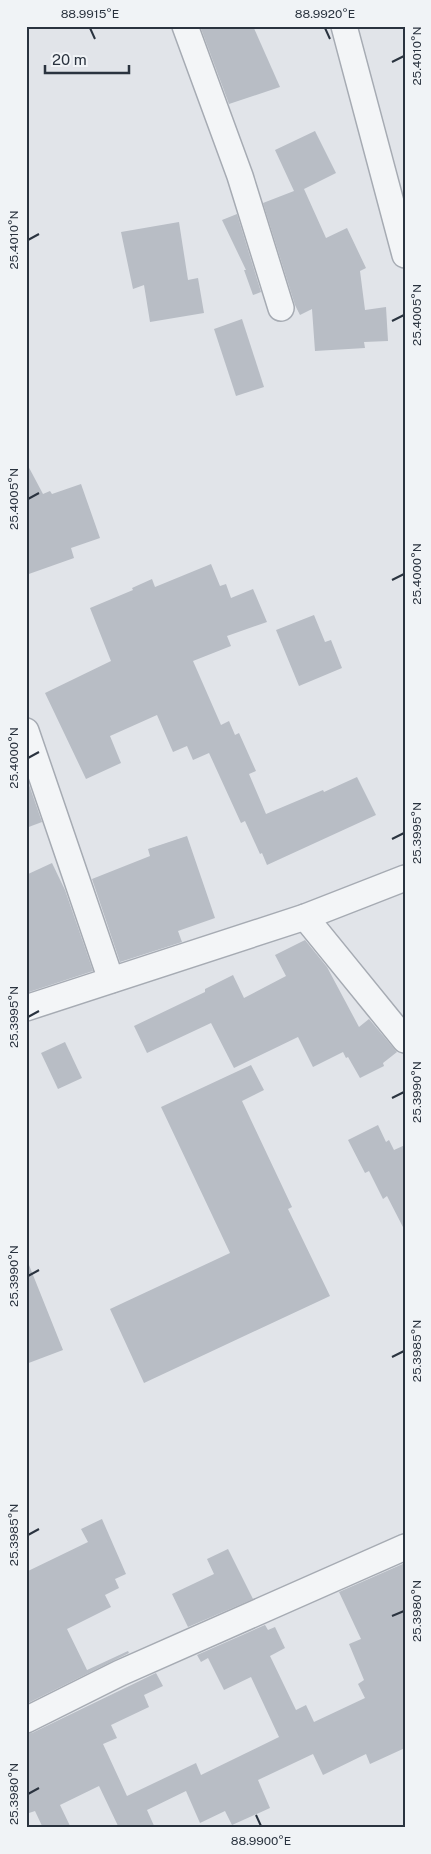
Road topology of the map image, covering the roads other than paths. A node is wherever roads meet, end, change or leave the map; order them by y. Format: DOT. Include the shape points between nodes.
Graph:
graph roads {
  1 [pos="185,26"];
  2 [pos="344,26"];
  3 [pos="405,255"];
  4 [pos="281,308"];
  5 [pos="26,732"];
  6 [pos="405,878"];
  7 [pos="305,917"];
  8 [pos="112,980"];
  9 [pos="26,1008"];
  10 [pos="405,1040"];
  11 [pos="405,1547"];
  12 [pos="26,1720"];
  1 -- 4 [label="street" via="240,176"];
  2 -- 3 [label="street"];
  5 -- 8 [label="street"];
  6 -- 7 [label="street"];
  7 -- 8 [label="street"];
  7 -- 10 [label="street"];
  8 -- 9 [label="street"];
  11 -- 12 [label="street" via="120,1673"];
}
